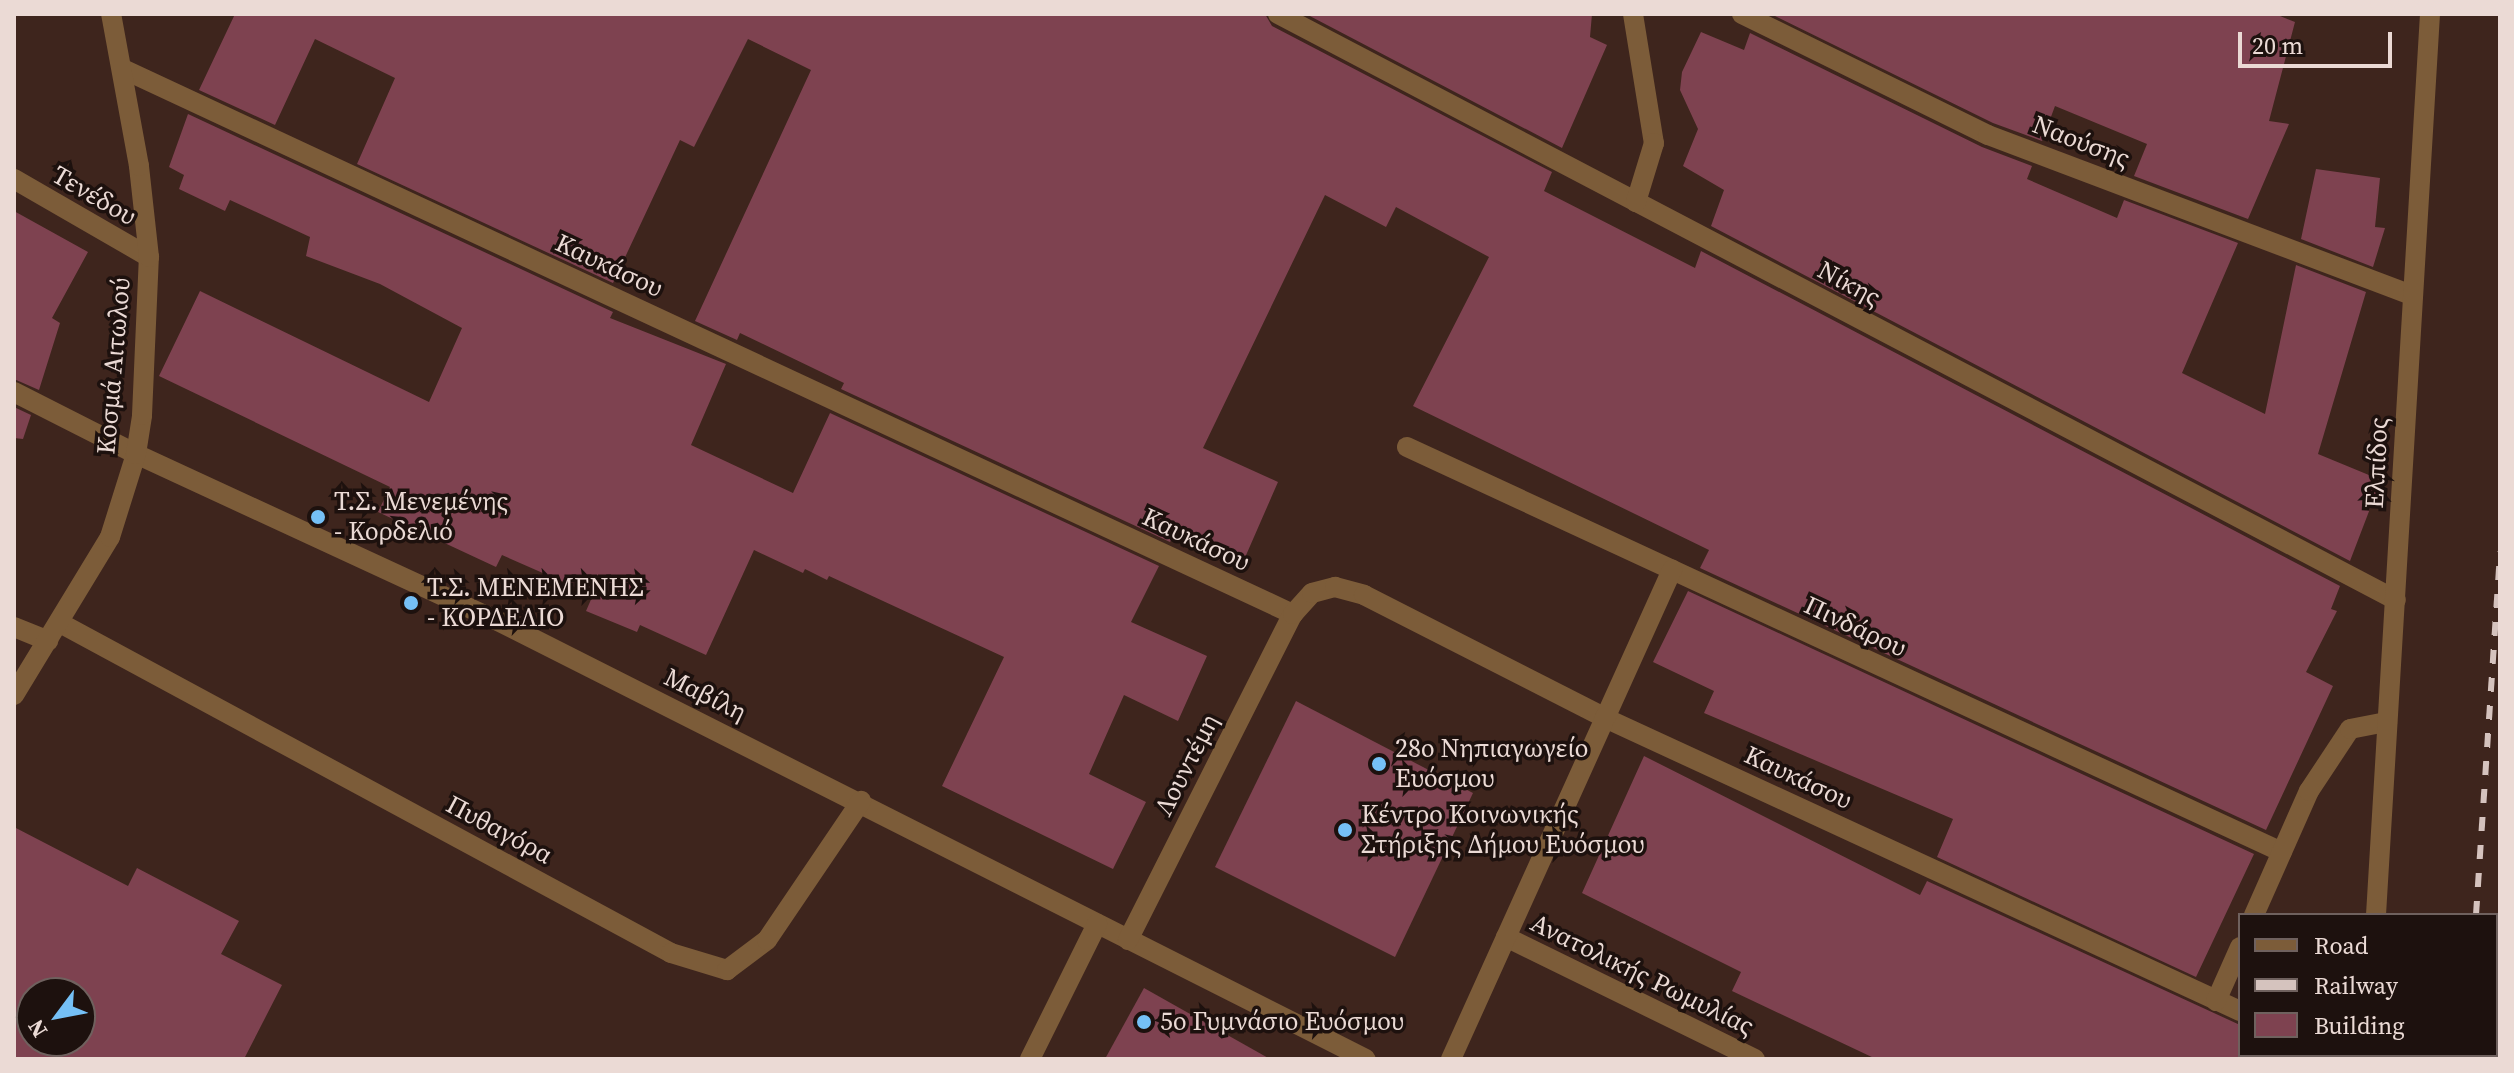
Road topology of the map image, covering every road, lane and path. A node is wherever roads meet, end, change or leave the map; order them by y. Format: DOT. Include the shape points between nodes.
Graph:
graph roads {
  1 [pos="111,14"];
  2 [pos="1278,14"];
  3 [pos="1633,14"];
  4 [pos="1742,14"];
  5 [pos="2426,15"];
  6 [pos="123,69"];
  7 [pos="14,179"];
  8 [pos="1636,202"];
  9 [pos="149,257"];
  10 [pos="2412,295"];
  11 [pos="14,392"];
  12 [pos="1407,447"];
  13 [pos="136,454"];
  14 [pos="1672,570"];
  15 [pos="2396,600"];
  16 [pos="1293,614"];
  17 [pos="60,623"];
  18 [pos="14,627"];
  19 [pos="48,641"];
  20 [pos="14,695"];
  21 [pos="1605,718"];
  22 [pos="2387,722"];
  23 [pos="861,801"];
  24 [pos="2282,852"];
  25 [pos="2255,913"];
  26 [pos="2376,913"];
  27 [pos="1097,924"];
  28 [pos="1506,937"];
  29 [pos="1128,940"];
  30 [pos="2238,952"];
  31 [pos="2216,1001"];
  32 [pos="2238,1010"];
  33 [pos="1030,1059"];
  34 [pos="1366,1059"];
  35 [pos="1451,1059"];
  36 [pos="1755,1059"];
  1 -- 6 [label="street, Κοσμά Αιτωλού"];
  2 -- 8 [label="street, Νίκης"];
  3 -- 8 [label="street" via="1654,143"];
  4 -- 10 [label="street, Ναούσης" via="1988,135"];
  5 -- 10 [label="street, Ελπίδος"];
  6 -- 9 [label="street, Κοσμά Αιτωλού"];
  6 -- 16 [label="street, Καυκάσου"];
  7 -- 9 [label="street, Τενέδου"];
  8 -- 15 [label="street, Νίκης"];
  9 -- 13 [label="street, Κοσμά Αιτωλού"];
  10 -- 15 [label="street, Ελπίδος"];
  11 -- 13 [label="street, Μαβίλη"];
  12 -- 14 [label="street, Πινδάρου"];
  13 -- 17 [label="street, Κοσμά Αιτωλού" via="110,537"];
  13 -- 23 [label="street, Μαβίλη" via="496,620"];
  14 -- 21 [label="street"];
  14 -- 24 [label="street, Πινδάρου"];
  15 -- 22 [label="street, Ελπίδος"];
  16 -- 21 [label="street, Καυκάσου" via="1312,593 1335,587 1353,590"];
  16 -- 29 [label="street, Λουντέμη"];
  17 -- 19 [label="street, Κοσμά Αιτωλού"];
  17 -- 23 [label="street, Πυθαγόρα" via="671,953 727,970 767,940"];
  18 -- 19 [label="street"];
  19 -- 20 [label="street, Κοσμά Αιτωλού"];
  21 -- 28 [label="street"];
  21 -- 31 [label="street, Καυκάσου"];
  22 -- 24 [label="street" via="2350,729 2309,791"];
  22 -- 26 [label="street, Ελπίδος"];
  23 -- 27 [label="street, Μαβίλη"];
  24 -- 25 [label="street"];
  27 -- 29 [label="street, Μαβίλη"];
  27 -- 33 [label="street"];
  28 -- 35 [label="street"];
  28 -- 36 [label="street, Ανατολικής Ρωμυλίας"];
  29 -- 34 [label="street, Μαβίλη"];
  30 -- 31 [label="street"];
  31 -- 32 [label="street, Καυκάσου"];
}
